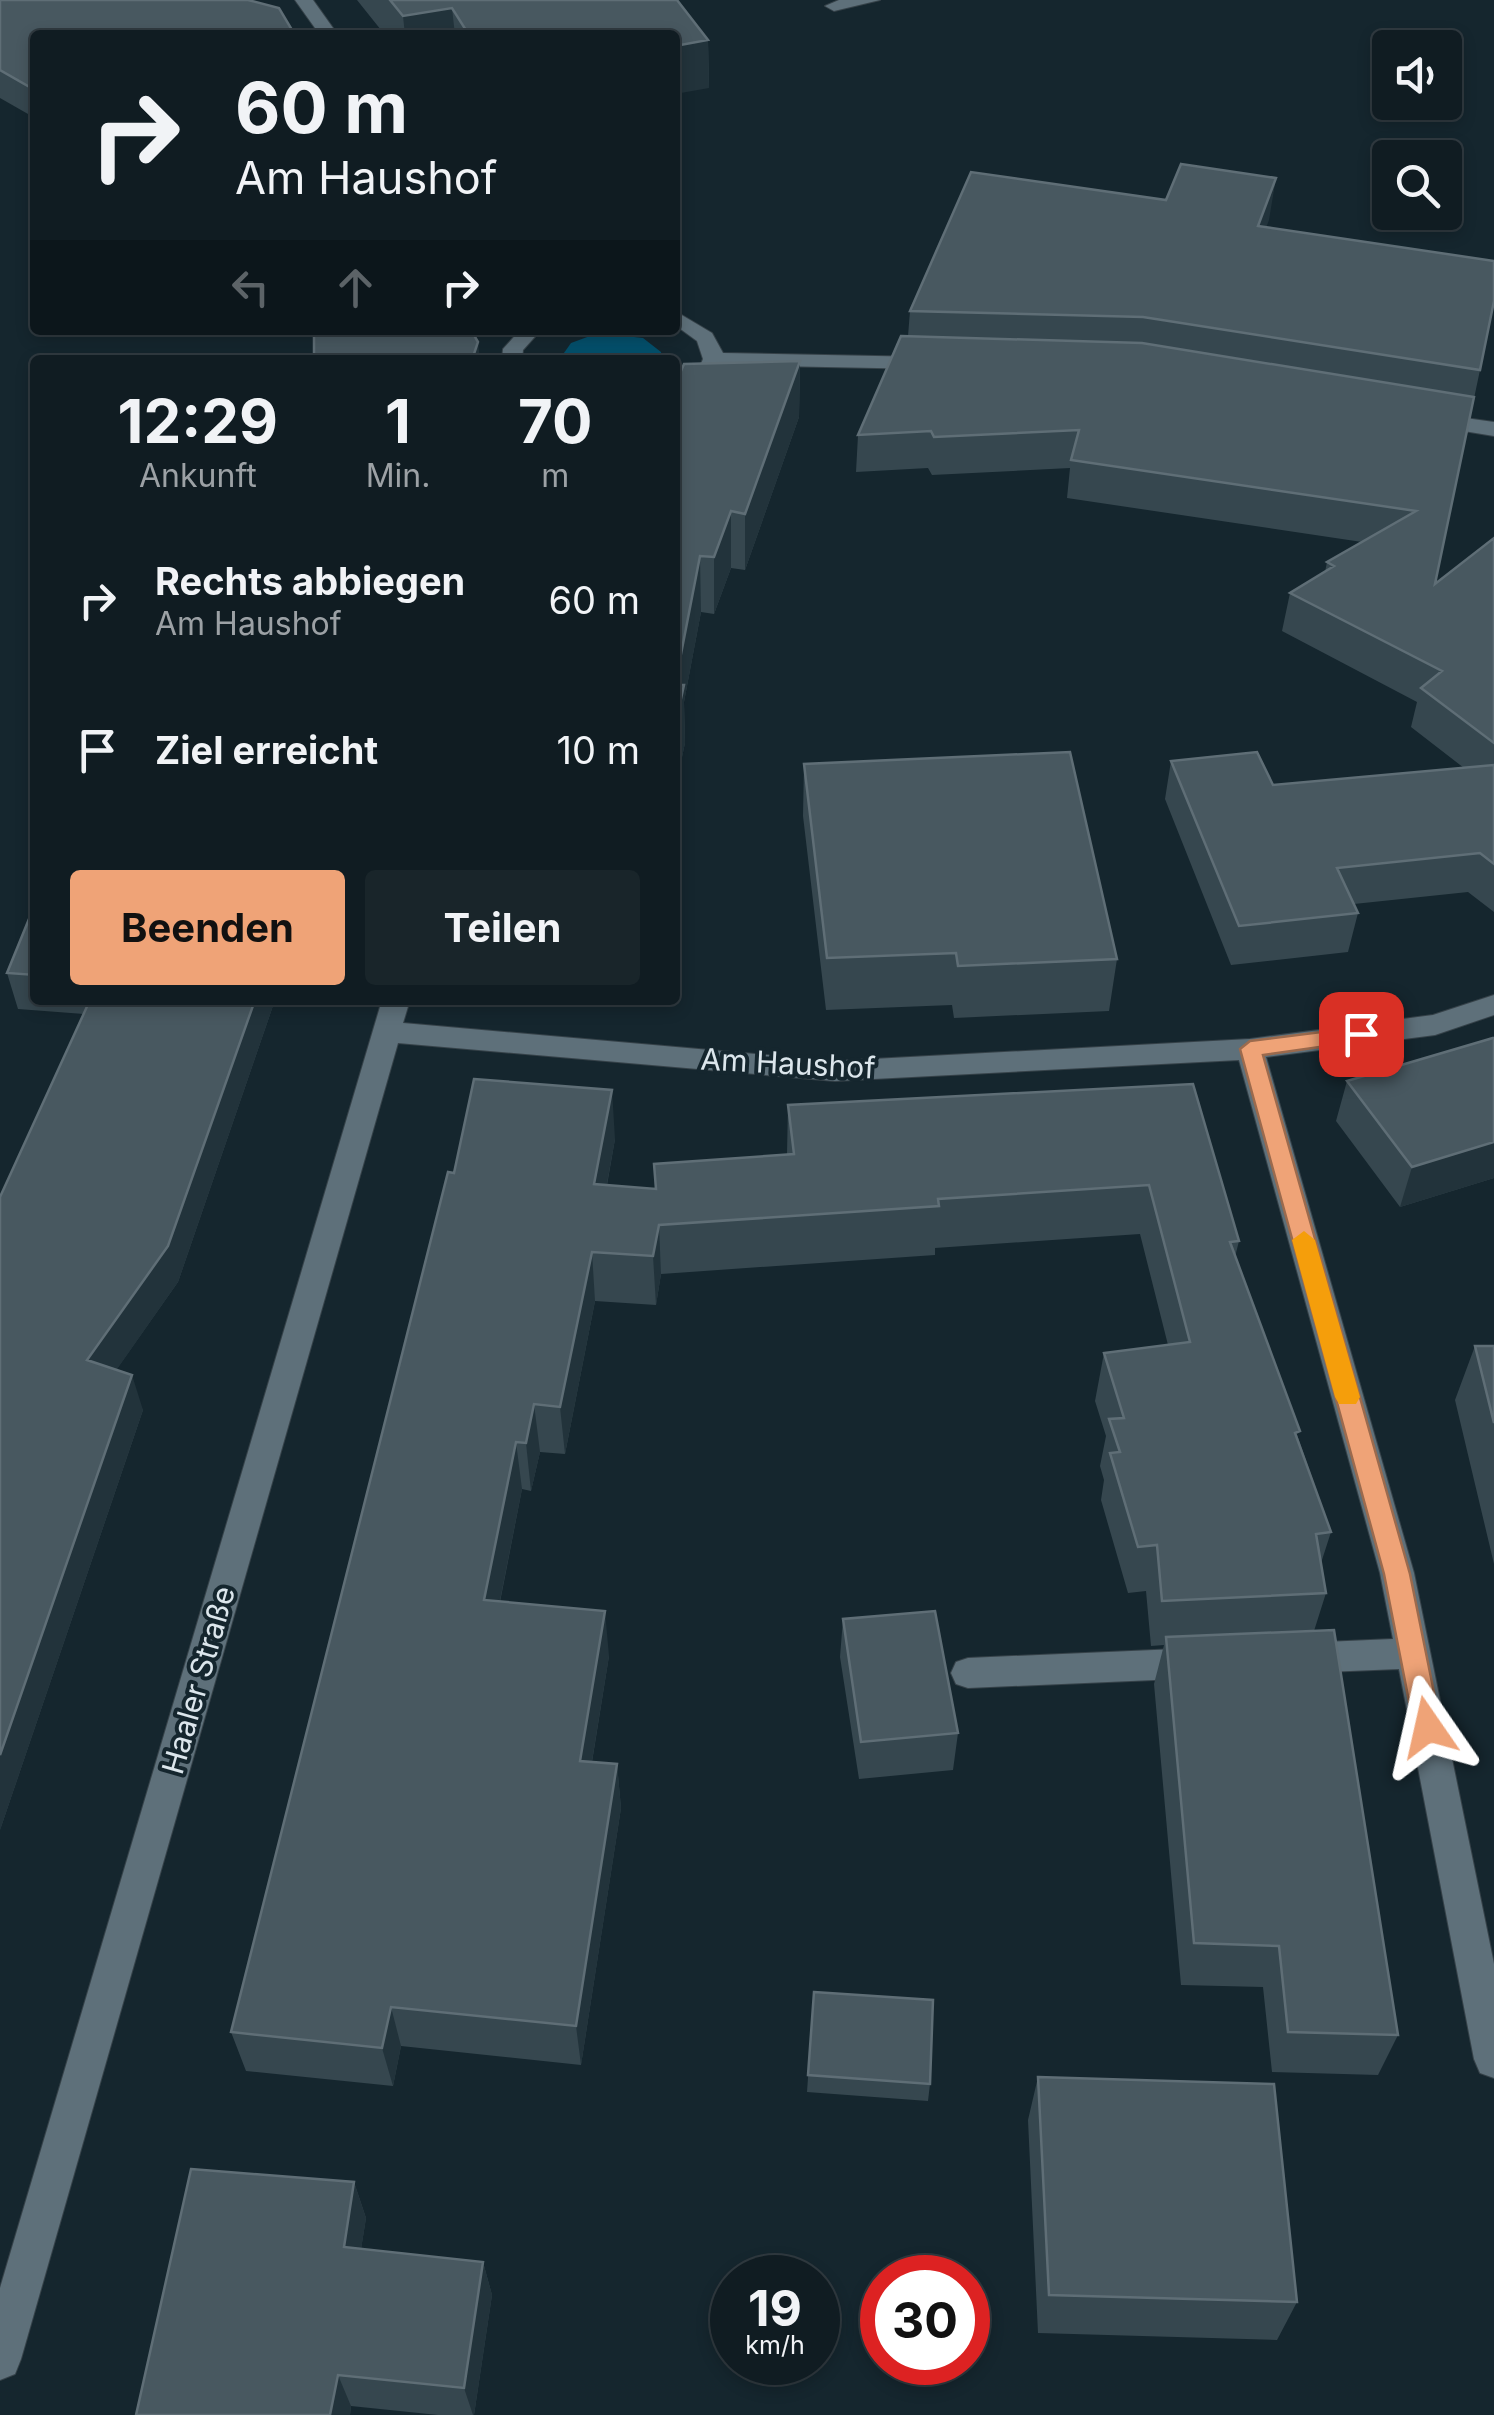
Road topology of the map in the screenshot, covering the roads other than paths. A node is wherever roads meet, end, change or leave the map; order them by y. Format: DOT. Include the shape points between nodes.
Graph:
graph roads {
  1 [pos="304,0"];
  2 [pos="871,0"];
  3 [pos="834,6"];
  4 [pos="325,30"];
  5 [pos="680,319"];
  6 [pos="715,360"];
  7 [pos="944,363"];
  8 [pos="680,399"];
  9 [pos="1400,414"];
  10 [pos="1494,429"];
  11 [pos="1494,1005"];
  12 [pos="392,1016"];
  13 [pos="1250,1049"];
  14 [pos="1412,1653"];
  15 [pos="968,1673"];
  16 [pos="1494,2059"];
  17 [pos="0,2359"];
  1 -- 4 [label="street"];
  2 -- 3 [label="street"];
  5 -- 6 [label="street" via="710,342"];
  6 -- 7 [label="street"];
  6 -- 8 [label="street" via="710,376"];
  9 -- 10 [label="street"];
  11 -- 13 [label="street, Am Haushof" via="1435,1025"];
  12 -- 13 [label="street, Am Haushof" via="835,1072"];
  12 -- 17 [label="street, Haaler Straße"];
  13 -- 14 [label="street" via="1397,1574"];
  14 -- 15 [label="street"];
  14 -- 16 [label="street"];
}
